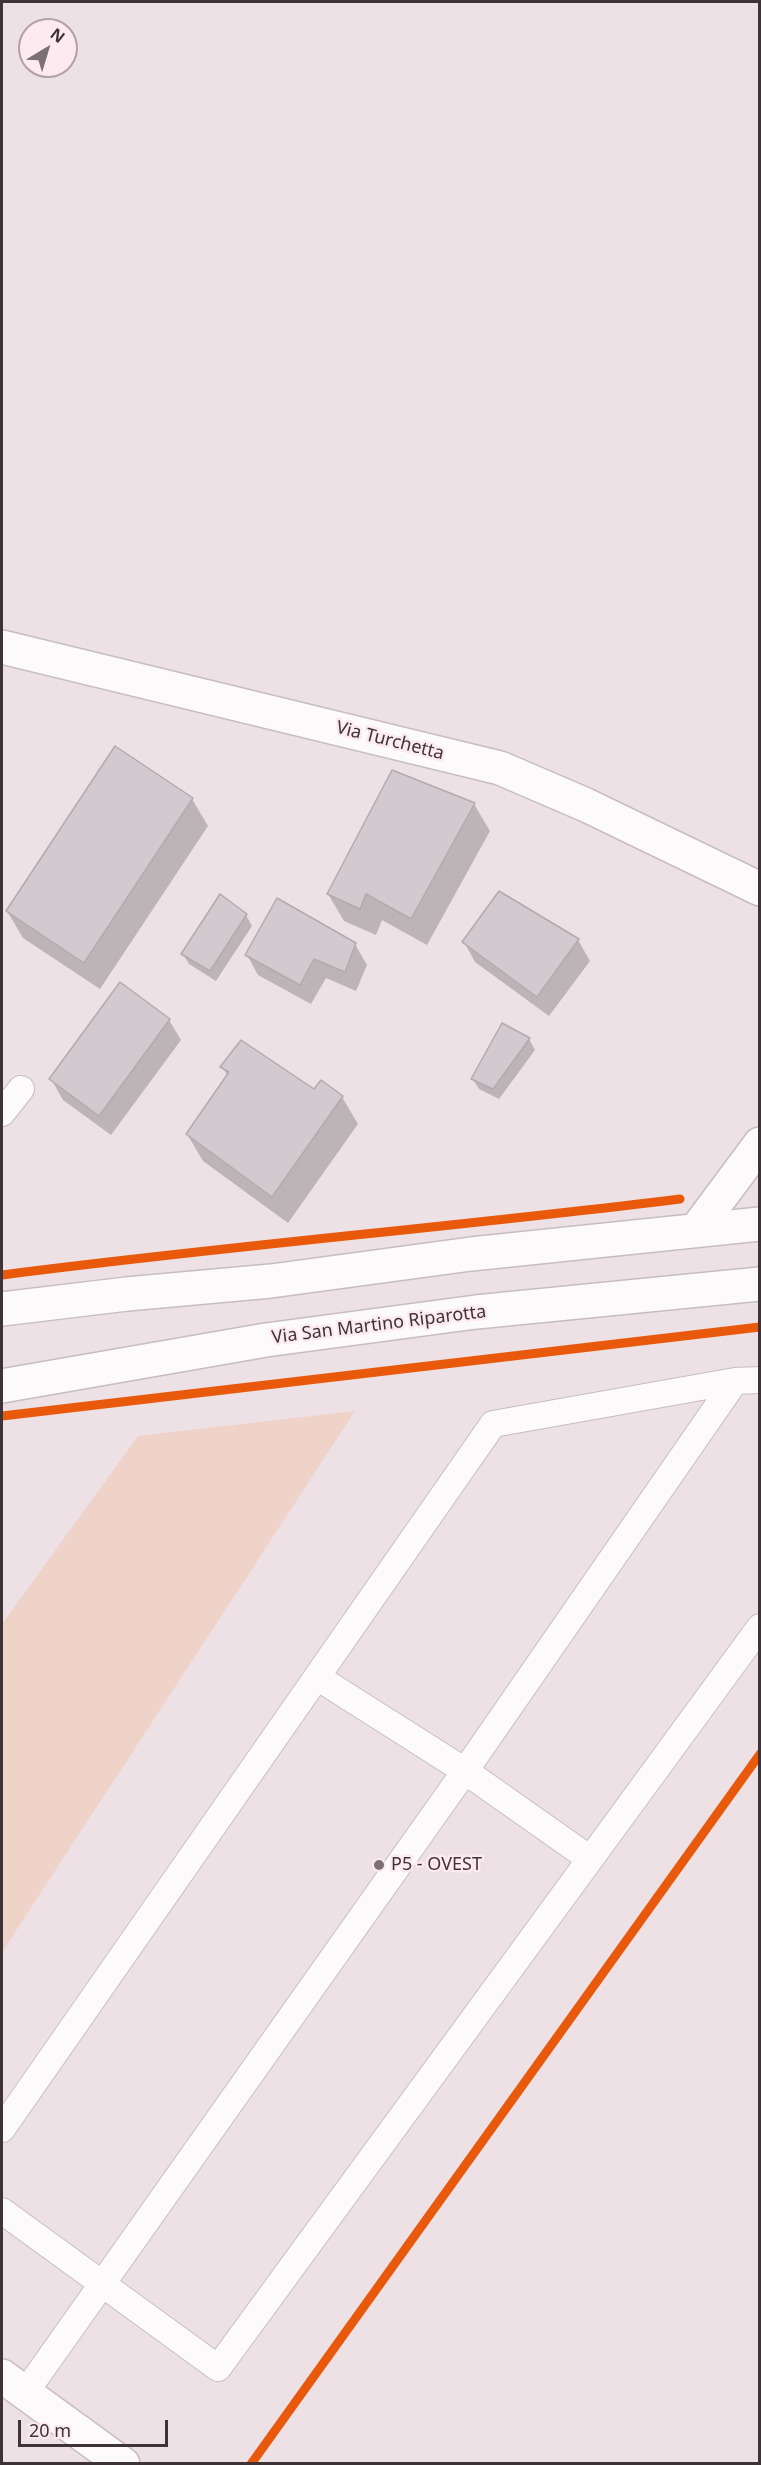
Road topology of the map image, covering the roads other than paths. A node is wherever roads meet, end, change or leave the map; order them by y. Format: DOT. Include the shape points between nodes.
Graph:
graph roads {
  1 [pos="2,647"];
  2 [pos="759,889"];
  3 [pos="21,1089"];
  4 [pos="2,1113"];
  5 [pos="759,1144"];
  6 [pos="759,1224"];
  7 [pos="696,1230"];
  8 [pos="759,1284"];
  9 [pos="2,1309"];
  10 [pos="747,1380"];
  11 [pos="2,1386"];
  12 [pos="759,1627"];
  13 [pos="317,1677"];
  14 [pos="465,1771"];
  15 [pos="590,1859"];
  16 [pos="2,2129"];
  17 [pos="2,2211"];
  18 [pos="102,2284"];
  19 [pos="13,2385"];
  20 [pos="123,2463"];
  1 -- 2 [label="street, Via Turchetta" via="500,768 596,809"];
  3 -- 4 [label="lane"];
  5 -- 7 [label="street"];
  6 -- 7 [label="street"];
  7 -- 9 [label="street"];
  8 -- 11 [label="street, Via San Martino Riparotta" via="429,1318 266,1340"];
  10 -- 13 [label="lane" via="494,1424"];
  10 -- 14 [label="lane"];
  12 -- 15 [label="lane"];
  13 -- 14 [label="lane"];
  13 -- 16 [label="lane"];
  14 -- 15 [label="lane"];
  14 -- 18 [label="lane"];
  15 -- 18 [label="lane" via="218,2368"];
  17 -- 18 [label="lane"];
  18 -- 19 [label="lane"];
  19 -- 20 [label="street"];
}
